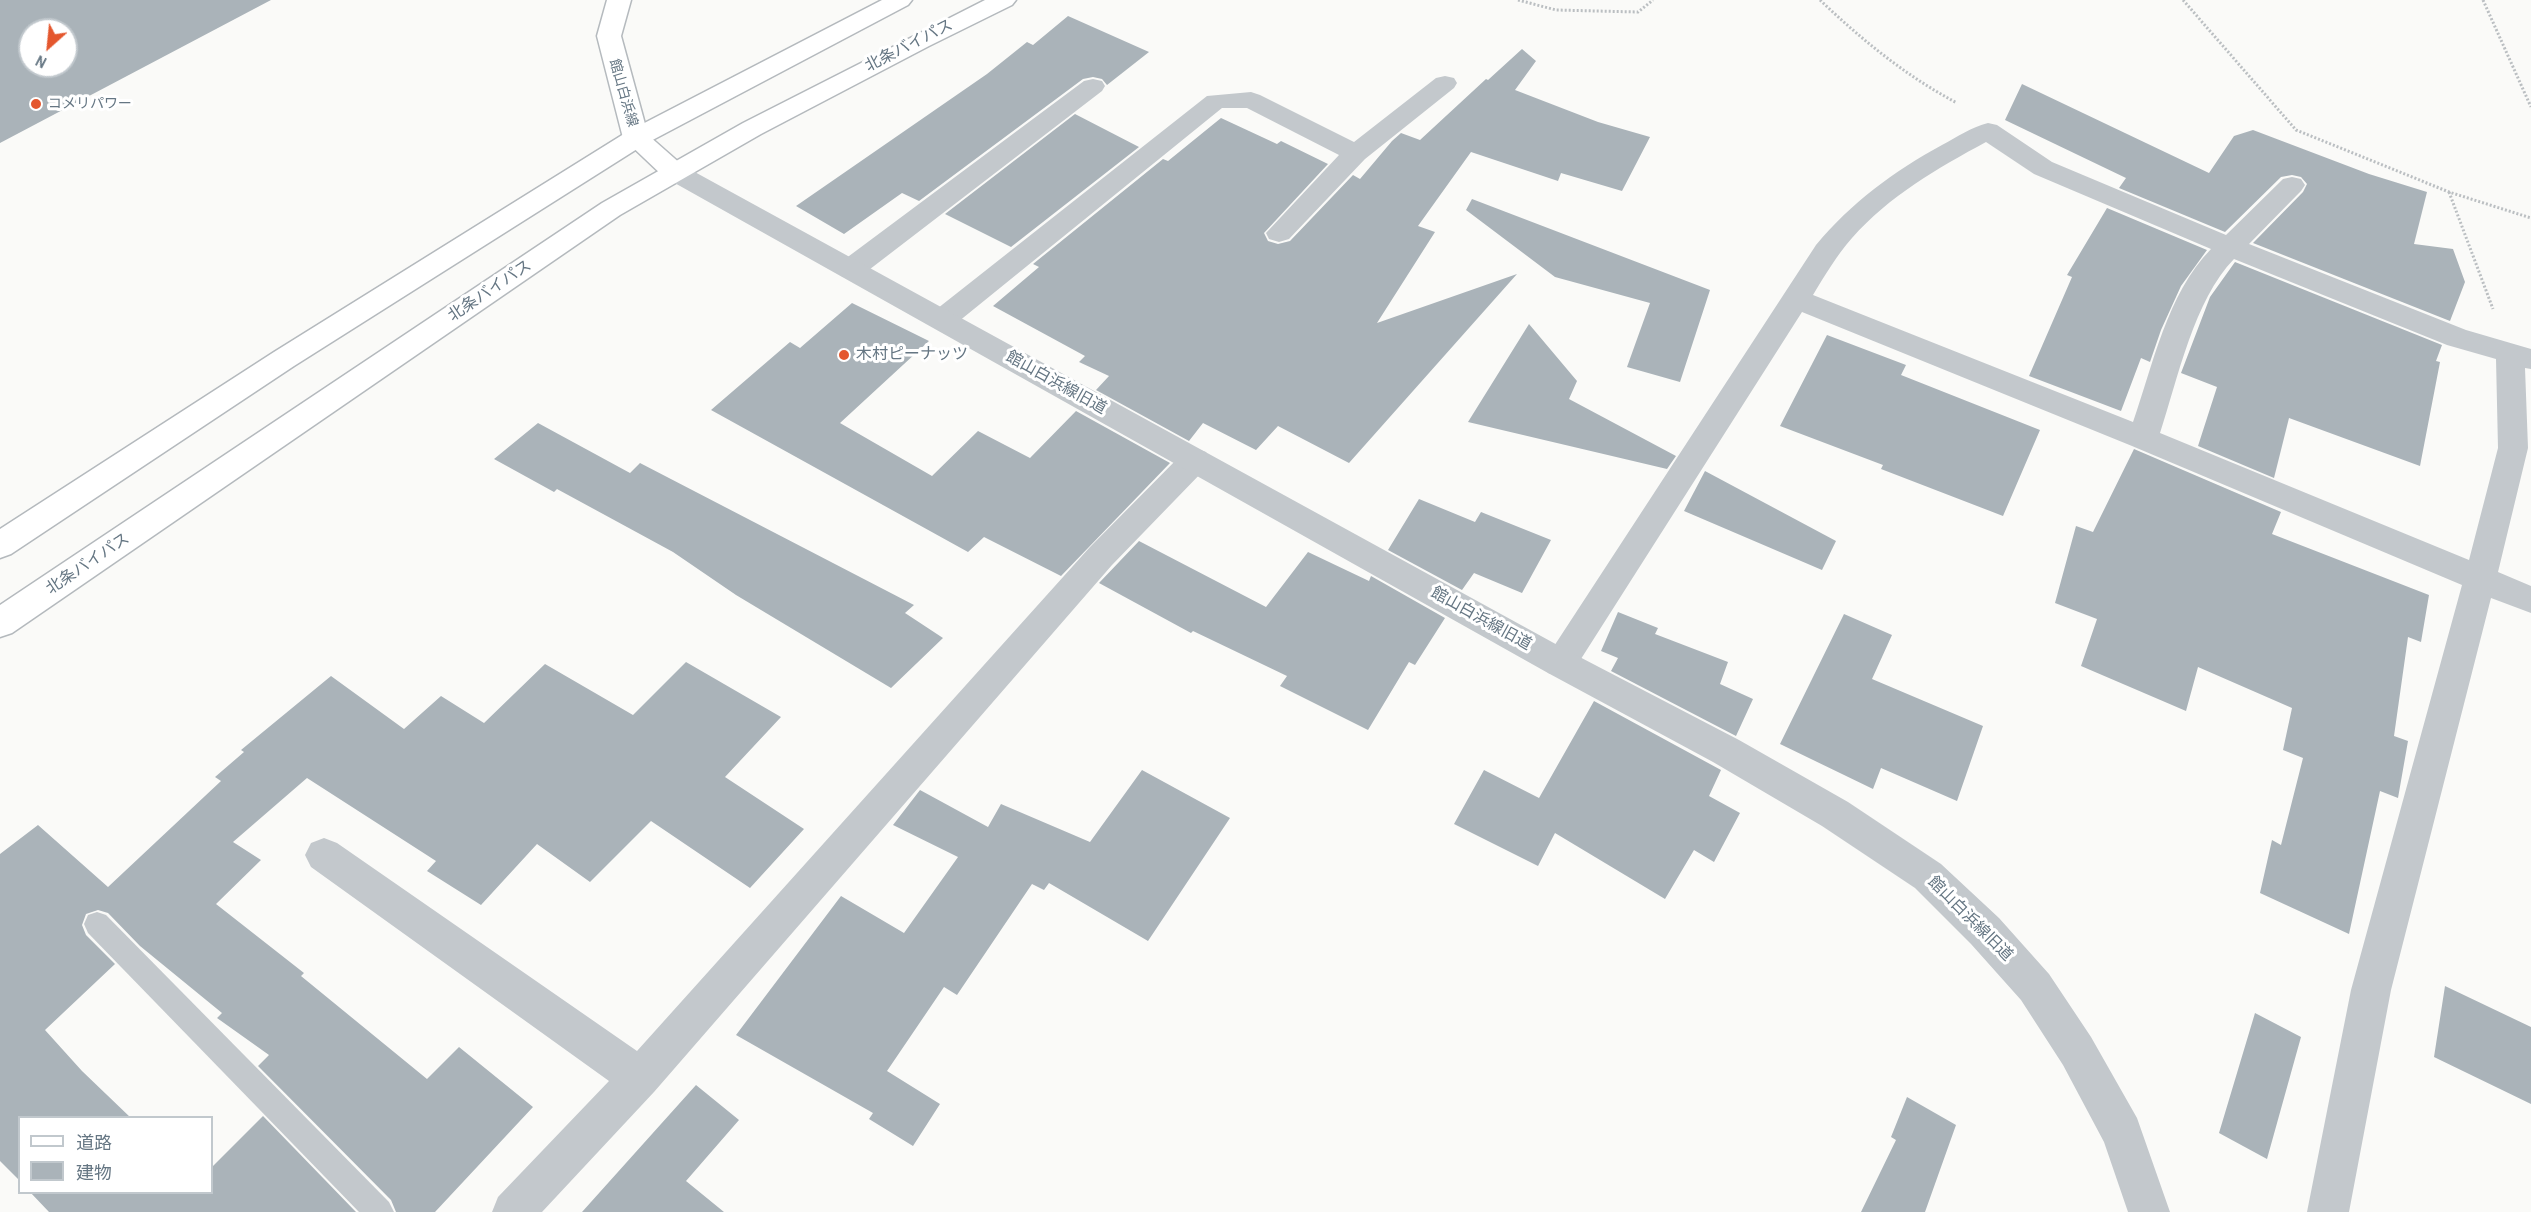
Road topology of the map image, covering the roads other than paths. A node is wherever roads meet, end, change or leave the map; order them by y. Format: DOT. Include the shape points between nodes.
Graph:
graph roads {
  1 [pos="619,0"];
  2 [pos="900,0"];
  3 [pos="1004,0"];
  4 [pos="1445,83"];
  5 [pos="1093,86"];
  6 [pos="636,138"];
  7 [pos="1356,153"];
  8 [pos="673,171"];
  9 [pos="2292,185"];
  10 [pos="1279,233"];
  11 [pos="2231,247"];
  12 [pos="851,268"];
  13 [pos="1796,298"];
  14 [pos="943,319"];
  15 [pos="2521,357"];
  16 [pos="2143,438"];
  17 [pos="1195,460"];
  18 [pos="0,545"];
  19 [pos="2480,579"];
  20 [pos="2531,600"];
  21 [pos="0,624"];
  22 [pos="1560,663"];
  23 [pos="324,855"];
  24 [pos="97,924"];
  25 [pos="640,1078"];
  26 [pos="379,1212"];
  27 [pos="513,1212"];
  28 [pos="2149,1212"];
  29 [pos="2328,1212"];
  1 -- 6 [label="main road, 館山白浜線" via="609,36"];
  2 -- 6 [label="main road"];
  3 -- 8 [label="main road, 北条バイパス"];
  4 -- 7 [label="street"];
  5 -- 12 [label="street"];
  6 -- 8 [label="main road, 館山白浜線"];
  6 -- 18 [label="main road" via="294,352"];
  7 -- 10 [label="street"];
  7 -- 14 [label="street" via="1251,100 1216,101"];
  8 -- 12 [label="street, 館山白浜線旧道"];
  8 -- 21 [label="main road, 北条バイパス" via="611,209"];
  9 -- 11 [label="street"];
  11 -- 13 [label="street" via="2043,168 1988,130 1896,184 1847,224"];
  11 -- 15 [label="street" via="2457,338"];
  11 -- 16 [label="street" via="2198,286"];
  12 -- 14 [label="street, 館山白浜線旧道"];
  13 -- 16 [label="street"];
  13 -- 22 [label="street"];
  14 -- 17 [label="street, 館山白浜線旧道"];
  15 -- 19 [label="street" via="2512,448"];
  16 -- 19 [label="street"];
  17 -- 22 [label="street, 館山白浜線旧道"];
  17 -- 25 [label="street" via="1101,556"];
  19 -- 20 [label="street"];
  19 -- 29 [label="street" via="2371,990"];
  22 -- 28 [label="street, 館山白浜線旧道" via="1756,768 1835,814 1928,876 2035,987 2077,1052 2121,1133"];
  23 -- 25 [label="street"];
  24 -- 26 [label="lane"];
  25 -- 27 [label="street"];
}
